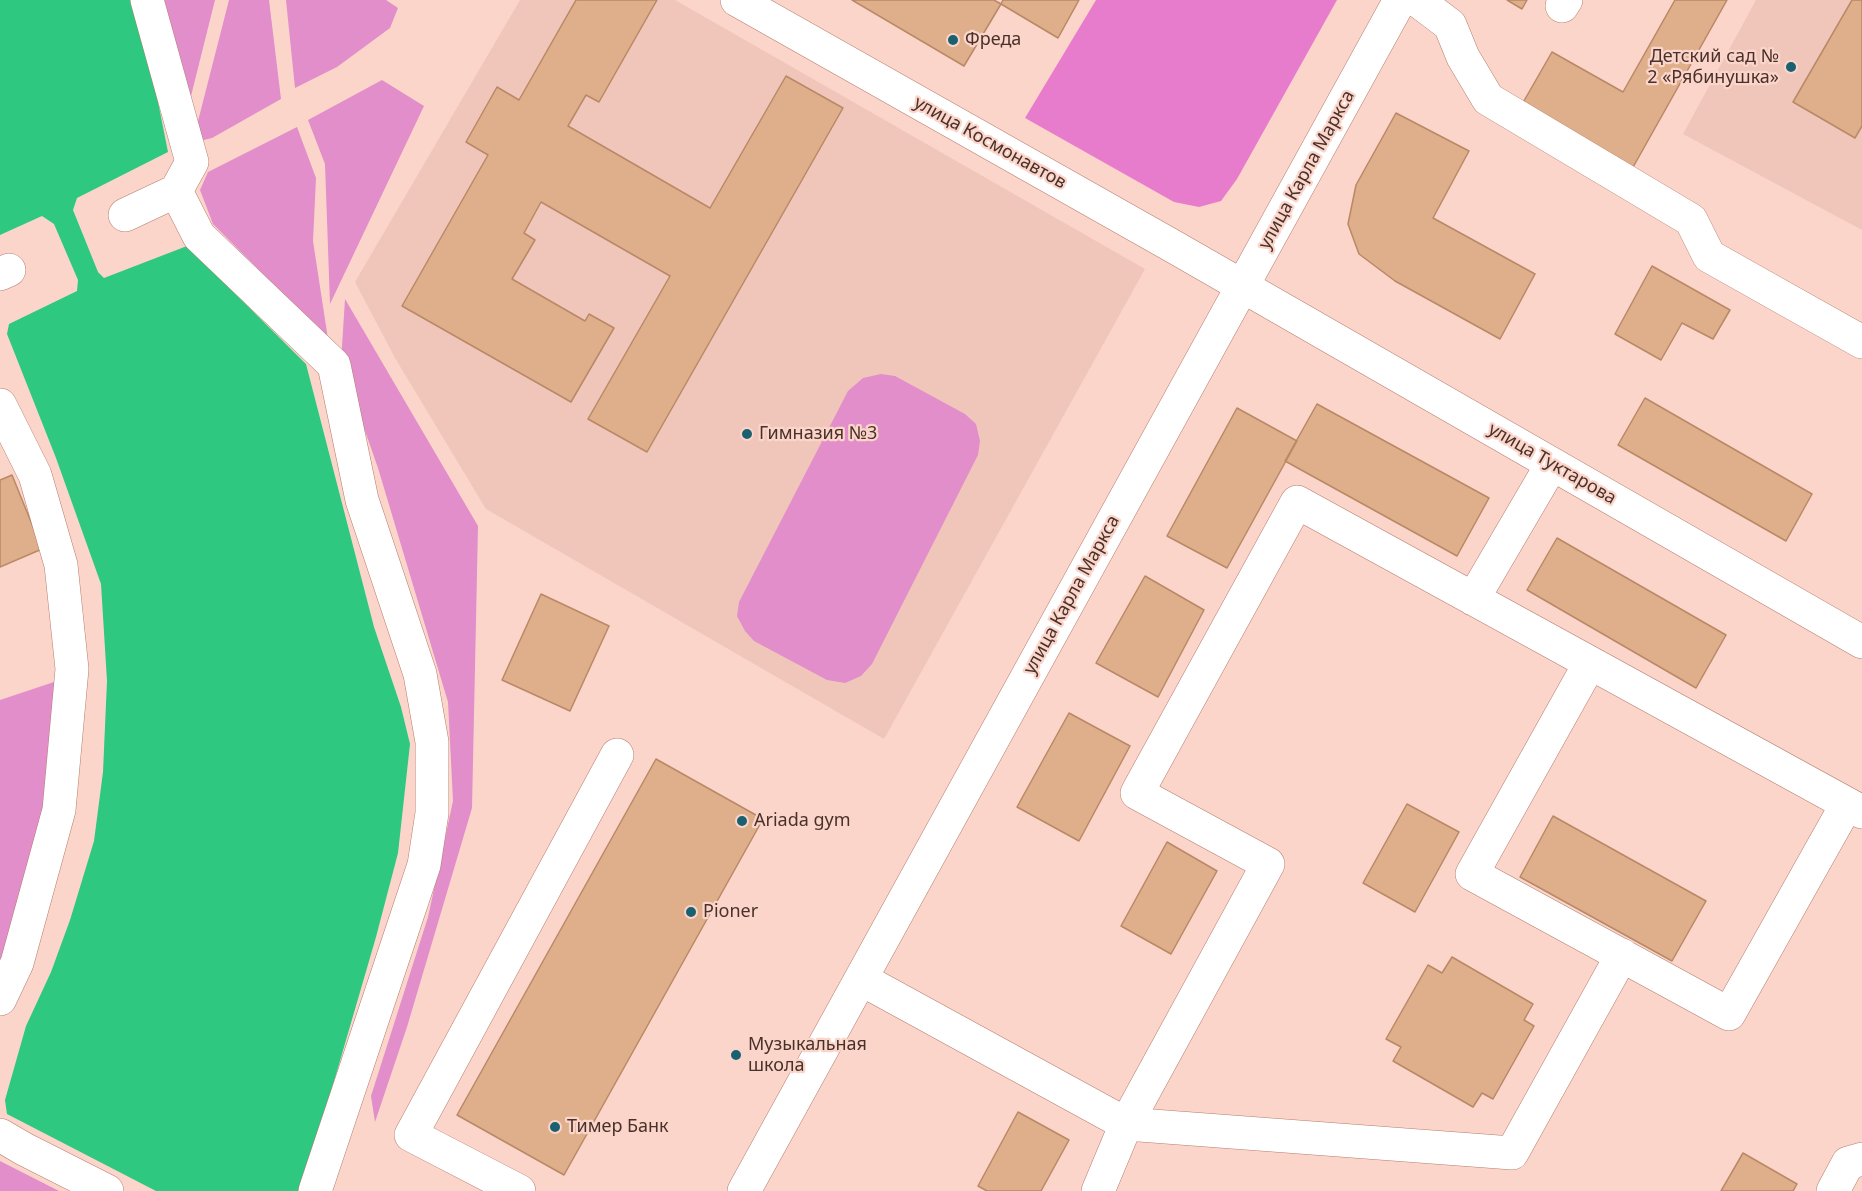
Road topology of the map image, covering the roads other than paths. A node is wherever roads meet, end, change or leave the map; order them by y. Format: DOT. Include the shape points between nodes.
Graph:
graph roads {
  1 [pos="147,0"];
  2 [pos="737,0"];
  3 [pos="1400,0"];
  4 [pos="1417,0"];
  5 [pos="176,191"];
  6 [pos="125,215"];
  7 [pos="1242,286"];
  8 [pos="1862,342"];
  9 [pos="0,405"];
  10 [pos="1552,464"];
  11 [pos="1473,599"];
  12 [pos="1862,642"];
  13 [pos="1590,663"];
  14 [pos="617,755"];
  15 [pos="1855,808"];
  16 [pos="1622,955"];
  17 [pos="861,979"];
  18 [pos="0,999"];
  19 [pos="1125,1124"];
  20 [pos="0,1135"];
  21 [pos="1862,1159"];
  22 [pos="107,1191"];
  23 [pos="315,1191"];
  24 [pos="519,1191"];
  25 [pos="744,1191"];
  26 [pos="1098,1191"];
  27 [pos="1833,1191"];
  1 -- 5 [label="street" via="192,162"];
  2 -- 7 [label="street, улица Космонавтов"];
  3 -- 7 [label="street, улица Карла Маркса"];
  4 -- 8 [label="street" via="1450,25 1463,57 1488,99 1691,220 1709,256"];
  5 -- 6 [label="street"];
  5 -- 23 [label="street" via="199,236 334,364 362,500 420,674 432,742 432,813 424,865"];
  7 -- 10 [label="street, улица Туктарова"];
  7 -- 17 [label="street, улица Карла Маркса"];
  9 -- 18 [label="street" via="35,475 61,565 72,669 59,810 17,963"];
  10 -- 11 [label="street"];
  10 -- 12 [label="street, улица Туктарова"];
  11 -- 13 [label="street"];
  11 -- 19 [label="street" via="1297,502 1137,793 1268,864"];
  13 -- 15 [label="street"];
  13 -- 16 [label="street" via="1472,874"];
  14 -- 24 [label="street" via="411,1135"];
  15 -- 16 [label="street" via="1729,1014"];
  16 -- 19 [label="street" via="1512,1153"];
  17 -- 19 [label="street"];
  17 -- 25 [label="street, улица Карла Маркса"];
  19 -- 26 [label="street"];
  20 -- 22 [label="street"];
  21 -- 27 [label="street" via="1848,1163"];
}
